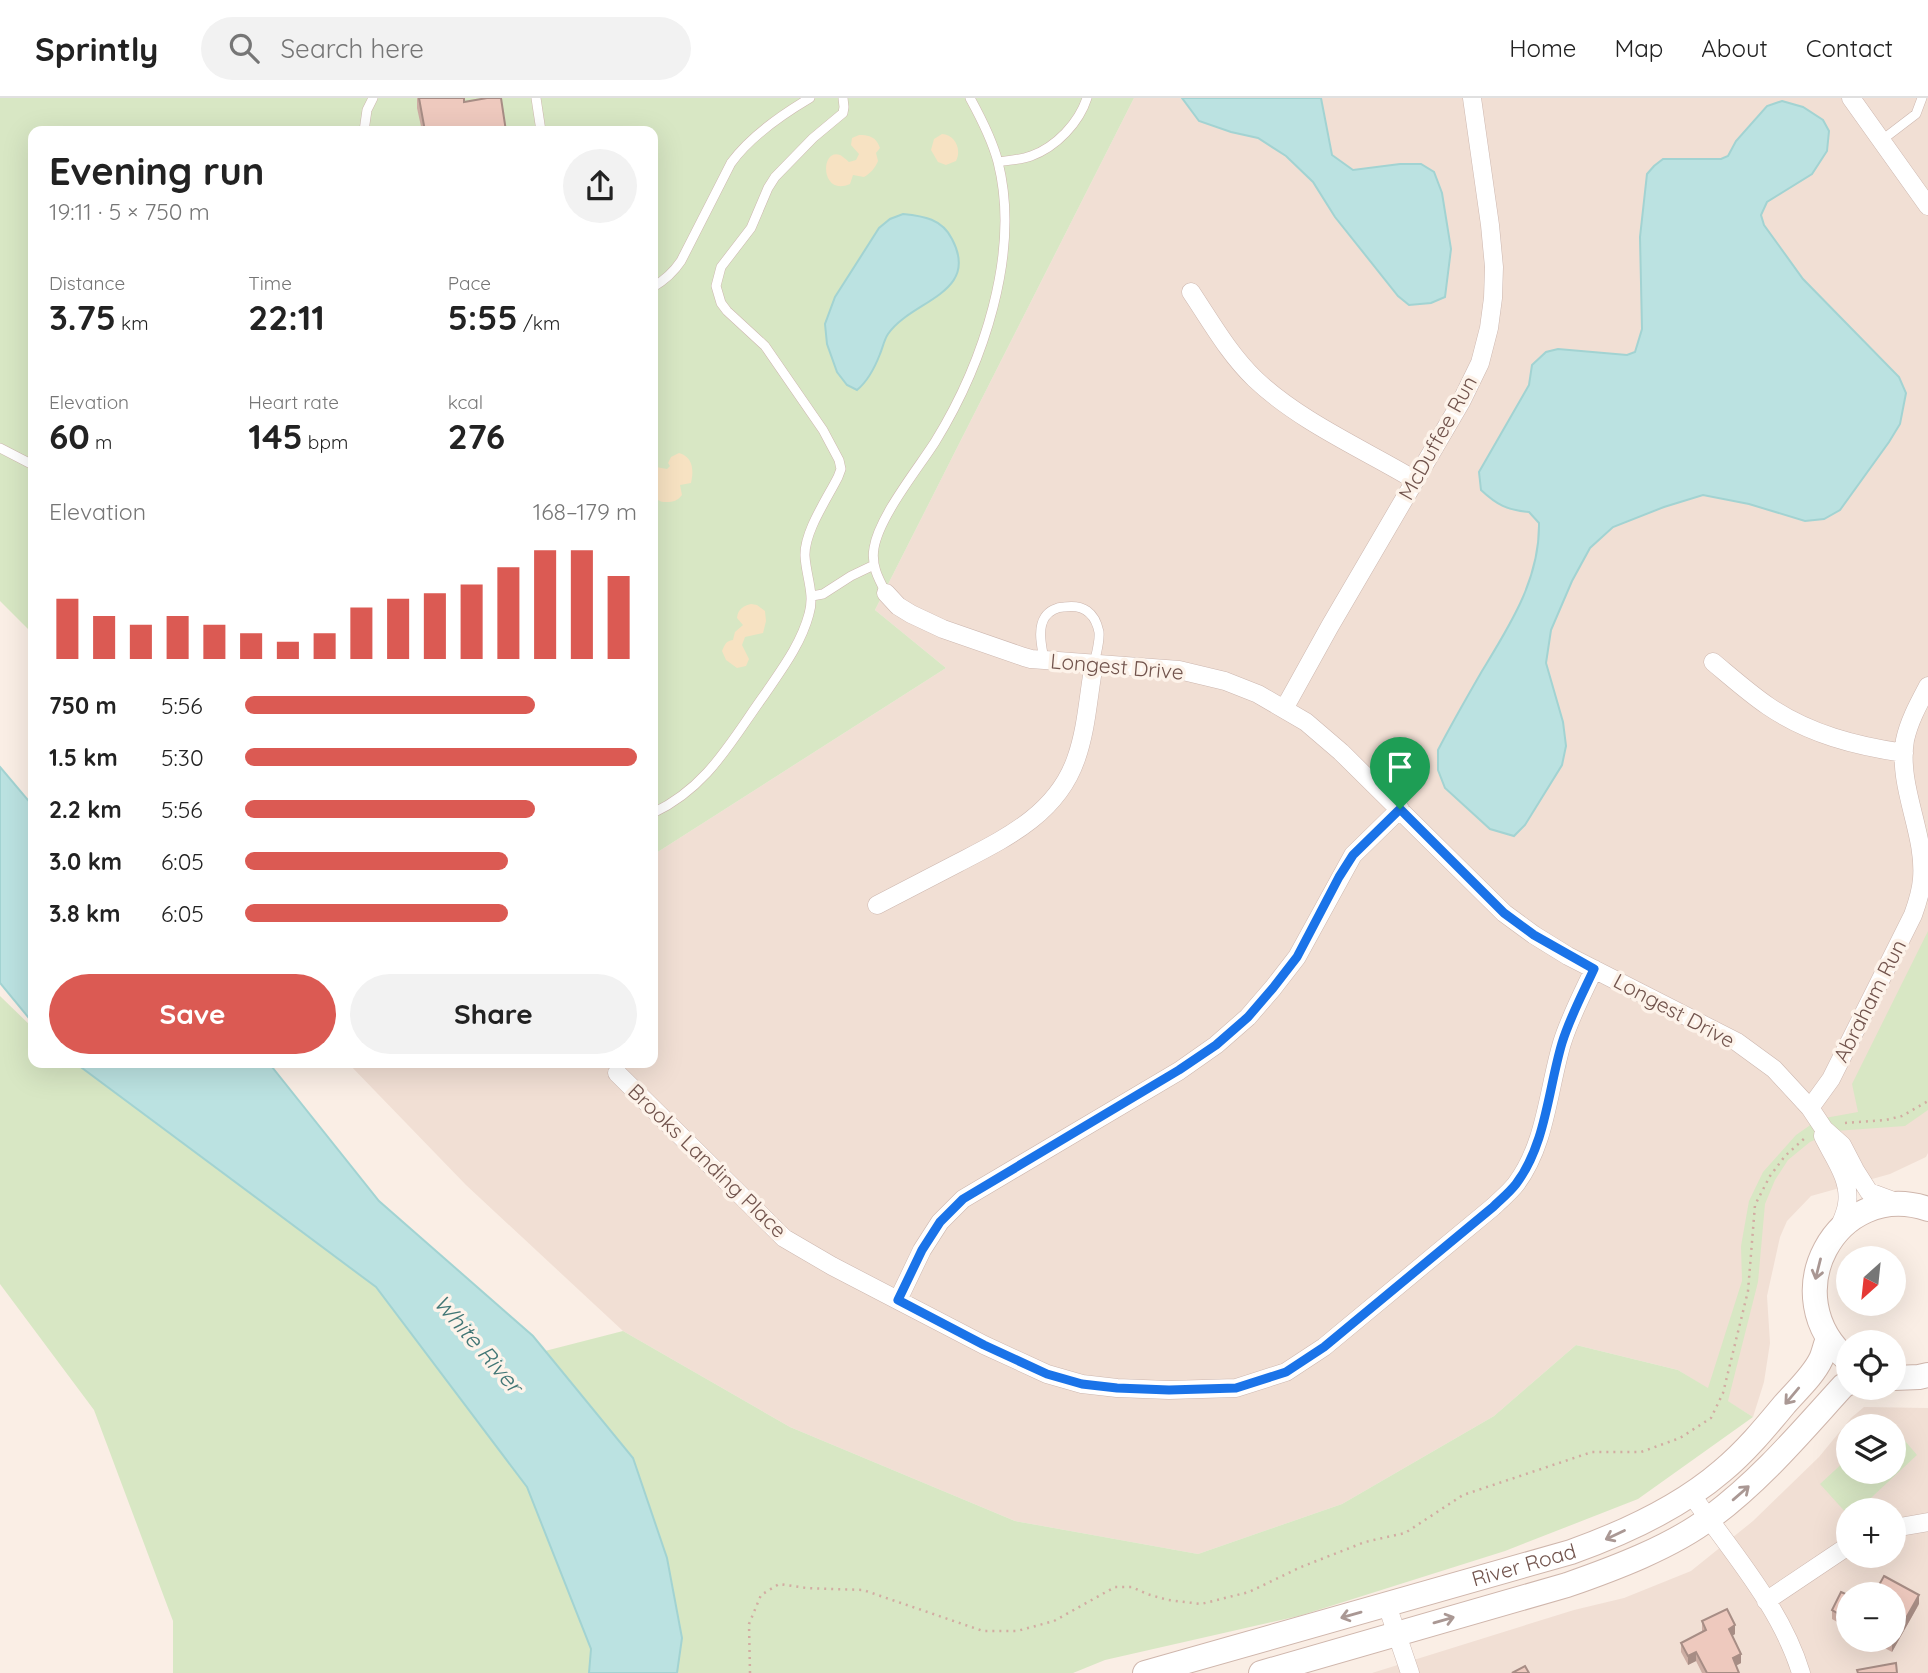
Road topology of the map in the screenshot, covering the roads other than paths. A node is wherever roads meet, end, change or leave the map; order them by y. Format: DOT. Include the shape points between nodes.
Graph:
graph roads {
  1 [pos="373,98"];
  2 [pos="536,98"];
  3 [pos="810,98"];
  4 [pos="842,98"];
  5 [pos="970,98"];
  6 [pos="1087,98"];
  7 [pos="1472,98"];
  8 [pos="1851,98"];
  9 [pos="1923,98"];
  10 [pos="365,126"];
  11 [pos="540,126"];
  12 [pos="1882,140"];
  13 [pos="998,162"];
  14 [pos="1928,206"];
  15 [pos="658,284"];
  16 [pos="1191,292"];
  17 [pos="0,448"];
  18 [pos="28,462"];
  19 [pos="1415,480"];
  20 [pos="874,565"];
  21 [pos="886,593"];
  22 [pos="812,596"];
  23 [pos="1044,660"];
  24 [pos="1713,662"];
  25 [pos="1094,664"];
  26 [pos="1928,686"];
  27 [pos="1284,709"];
  28 [pos="1905,753"];
  29 [pos="1400,809"];
  30 [pos="658,811"];
  31 [pos="877,905"];
  32 [pos="1594,969"];
  33 [pos="617,1073"];
  34 [pos="1810,1108"];
  35 [pos="1824,1129"];
  36 [pos="1902,1204"];
  37 [pos="1928,1209"];
  38 [pos="1837,1231"];
  39 [pos="898,1300"];
  40 [pos="1828,1339"];
  41 [pos="1836,1347"];
  42 [pos="1928,1375"];
  43 [pos="1906,1378"];
  44 [pos="1836,1394"];
  45 [pos="1691,1494"];
  46 [pos="1709,1519"];
  47 [pos="1928,1522"];
  48 [pos="1906,1526"];
  49 [pos="1836,1554"];
  50 [pos="1766,1601"];
  51 [pos="1387,1605"];
  52 [pos="1397,1634"];
  53 [pos="1145,1673"];
  54 [pos="1261,1673"];
  55 [pos="1410,1673"];
  56 [pos="1801,1673"];
  1 -- 10 [label="lane"];
  2 -- 11 [label="lane"];
  3 -- 15 [label="lane" via="739,152 681,261"];
  4 -- 22 [label="lane" via="843,113 775,177 751,228 721,267 716,286 721,303 765,346 839,460 838,477 807,541"];
  5 -- 13 [label="lane"];
  6 -- 13 [label="lane" via="1071,127 1053,144 1031,156"];
  7 -- 19 [label="street, McDuffee Run" via="1494,267 1489,328 1480,363"];
  8 -- 12 [label="street"];
  9 -- 12 [label="lane" via="1916,114"];
  12 -- 14 [label="street"];
  13 -- 20 [label="lane" via="1005,226 992,312 948,418 878,532"];
  16 -- 19 [label="street" via="1234,356 1276,397"];
  17 -- 18 [label="lane"];
  19 -- 27 [label="street, McDuffee Run"];
  20 -- 21 [label="lane, Longest Drive"];
  20 -- 22 [label="lane"];
  21 -- 23 [label="street, Longest Drive" via="898,606 943,629"];
  22 -- 30 [label="lane" via="795,648 726,751 686,793"];
  23 -- 25 [label="street, Longest Drive"];
  23 -- 25 [label="lane" via="1041,629 1045,617 1057,607 1077,605 1090,613 1100,635"];
  24 -- 28 [label="street" via="1790,719 1841,741"];
  25 -- 27 [label="street, Longest Drive" via="1179,670 1225,681"];
  25 -- 31 [label="street" via="1076,761 1064,786 1044,810 1022,829"];
  26 -- 28 [label="street, Abraham Run" via="1913,716"];
  27 -- 29 [label="street, Longest Drive" via="1341,752"];
  28 -- 34 [label="street, Abraham Run" via="1921,854 1920,896 1831,1079"];
  29 -- 32 [label="street, Longest Drive" via="1504,913"];
  29 -- 39 [label="street" via="1353,855 1297,957 1248,1017 1179,1070 963,1199 940,1222"];
  32 -- 34 [label="street, Longest Drive" via="1737,1042 1774,1069"];
  32 -- 39 [label="street, Brooks Landing Place" via="1569,1023 1536,1148 1514,1187 1324,1347 1286,1372 1236,1388 1130,1389 1082,1384 1009,1357"];
  33 -- 39 [label="street, Brooks Landing Place" via="784,1238"];
  34 -- 35 [label="street, Longest Drive"];
  35 -- 36 [label="street, Longest Drive" via="1842,1145 1869,1192"];
  35 -- 38 [label="street, Longest Drive" via="1823,1136 1847,1186 1847,1208"];
  36 -- 37 [label="main road"];
  36 -- 38 [label="main road" via="1867,1211"];
  38 -- 40 [label="main road, one-way" via="1815,1275 1815,1308"];
  40 -- 41 [label="main road"];
  40 -- 45 [label="main road, River Road, one-way" via="1820,1360 1775,1417 1721,1472"];
  42 -- 43 [label="main road"];
  46 -- 44 [label="main road, River Road, one-way" via="1768,1468"];
  45 -- 46 [label="street"];
  45 -- 51 [label="main road, River Road, one-way" via="1610,1538 1572,1552"];
  46 -- 50 [label="street"];
  52 -- 46 [label="main road, River Road, one-way" via="1608,1571"];
  47 -- 48 [label="street"];
  49 -- 50 [label="street"];
  50 -- 56 [label="street" via="1790,1640"];
  51 -- 52 [label="street"];
  51 -- 53 [label="main road, River Road, one-way"];
  52 -- 54 [label="main road, River Road"];
  52 -- 55 [label="street"];
}
